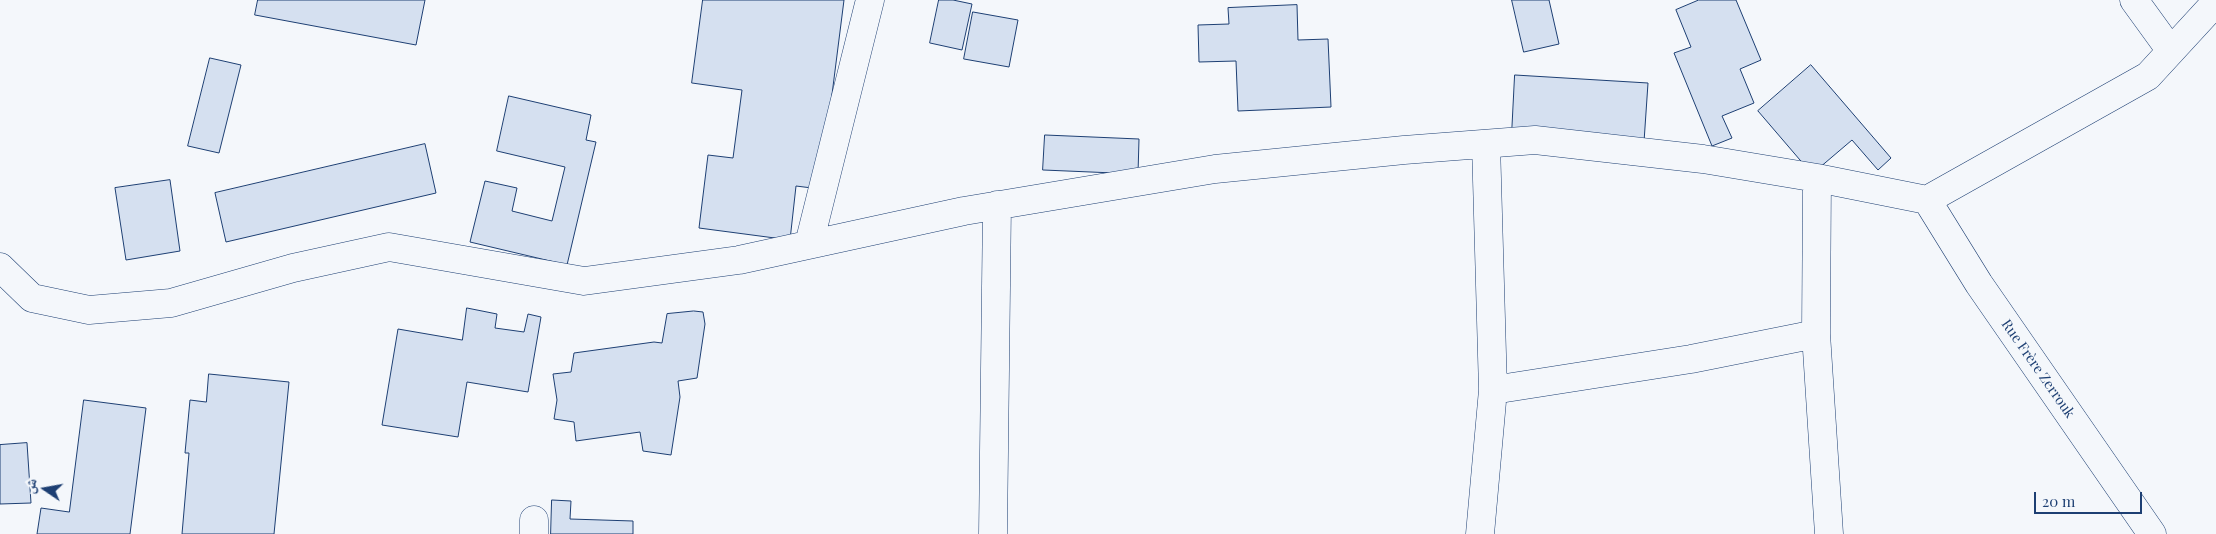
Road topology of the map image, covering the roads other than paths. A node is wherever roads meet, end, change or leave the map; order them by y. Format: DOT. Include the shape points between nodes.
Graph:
graph roads {
  1 [pos="870,0"];
  2 [pos="2134,0"];
  3 [pos="2216,2"];
  4 [pos="2171,50"];
  5 [pos="1486,144"];
  6 [pos="1817,178"];
  7 [pos="1927,200"];
  8 [pos="997,205"];
  9 [pos="809,244"];
  10 [pos="0,267"];
  11 [pos="1816,334"];
  12 [pos="1493,390"];
  13 [pos="993,534"];
  14 [pos="1480,534"];
  15 [pos="1830,534"];
  16 [pos="2152,534"];
  1 -- 9 [label="street"];
  2 -- 4 [label="street"];
  3 -- 4 [label="street"];
  4 -- 7 [label="street" via="2148,76"];
  5 -- 6 [label="street" via="1535,140 1703,159"];
  5 -- 8 [label="street" via="1215,169"];
  5 -- 12 [label="street"];
  6 -- 7 [label="street"];
  6 -- 11 [label="street"];
  7 -- 16 [label="street, Rue Frère Zerrouk" via="1980,284"];
  8 -- 9 [label="street"];
  8 -- 13 [label="street"];
  9 -- 10 [label="street" via="739,260 584,280 389,247 294,268 170,303 88,310 32,298"];
  11 -- 12 [label="street" via="1691,359"];
  11 -- 15 [label="street"];
  12 -- 14 [label="street"];
}
